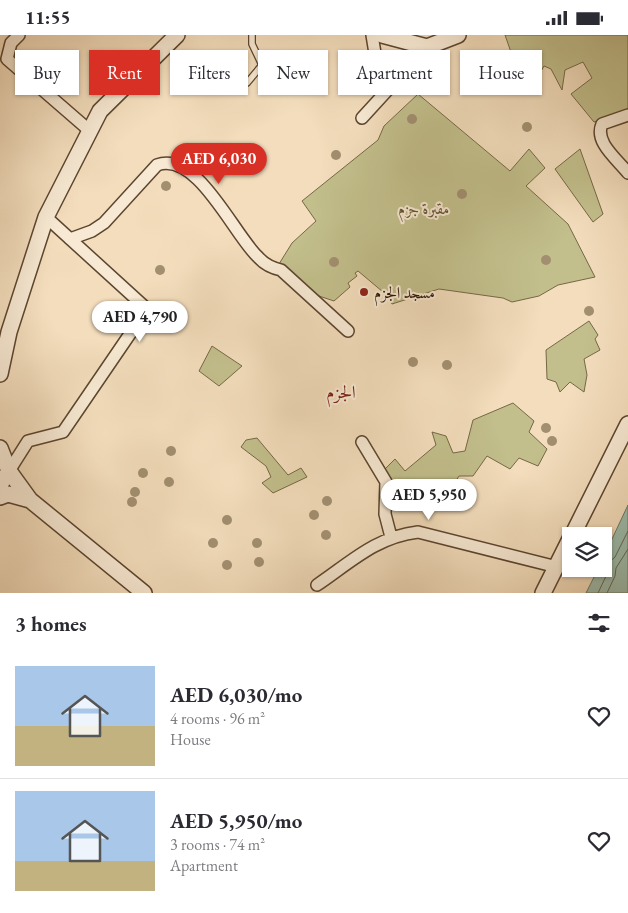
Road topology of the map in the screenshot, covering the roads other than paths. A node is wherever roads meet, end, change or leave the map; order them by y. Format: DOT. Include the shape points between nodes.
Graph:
graph roads {
  1 [pos="18,35"];
  2 [pos="178,35"];
  3 [pos="252,35"];
  4 [pos="372,35"];
  5 [pos="382,35"];
  6 [pos="458,35"];
  7 [pos="400,37"];
  8 [pos="428,47"];
  9 [pos="248,82"];
  10 [pos="382,96"];
  11 [pos="628,115"];
  12 [pos="362,118"];
  13 [pos="90,131"];
  14 [pos="628,173"];
  15 [pos="46,217"];
  16 [pos="70,239"];
  17 [pos="348,331"];
  18 [pos="0,374"];
  19 [pos="628,424"];
  20 [pos="362,442"];
  21 [pos="0,448"];
  22 [pos="9,471"];
  23 [pos="0,485"];
  24 [pos="0,497"];
  25 [pos="30,500"];
  26 [pos="577,527"];
  27 [pos="391,537"];
  28 [pos="562,557"];
  29 [pos="557,567"];
  30 [pos="317,585"];
  31 [pos="144,593"];
  32 [pos="544,593"];
  1 -- 13 [label="street" via="11,43 7,59"];
  2 -- 13 [label="street" via="100,111"];
  3 -- 9 [label="lane" via="252,44 262,65"];
  4 -- 10 [label="street"];
  5 -- 7 [label="street"];
  6 -- 8 [label="street"];
  7 -- 8 [label="street"];
  8 -- 10 [label="street"];
  10 -- 12 [label="street"];
  11 -- 14 [label="street" via="602,124 599,131 600,139"];
  13 -- 15 [label="street"];
  15 -- 16 [label="street"];
  15 -- 18 [label="street" via="9,332"];
  16 -- 17 [label="street" via="104,223 156,165 168,163 194,175 259,259 281,271"];
  16 -- 22 [label="street" via="147,309 63,431 28,441"];
  19 -- 26 [label="street"];
  20 -- 27 [label="street" via="386,481 385,514"];
  21 -- 22 [label="street"];
  22 -- 23 [label="street"];
  22 -- 25 [label="street"];
  24 -- 25 [label="street" via="8,495"];
  25 -- 31 [label="street"];
  27 -- 29 [label="street" via="418,532"];
  27 -- 30 [label="street" via="380,541"];
  28 -- 29 [label="street"];
  29 -- 32 [label="street"];
}
